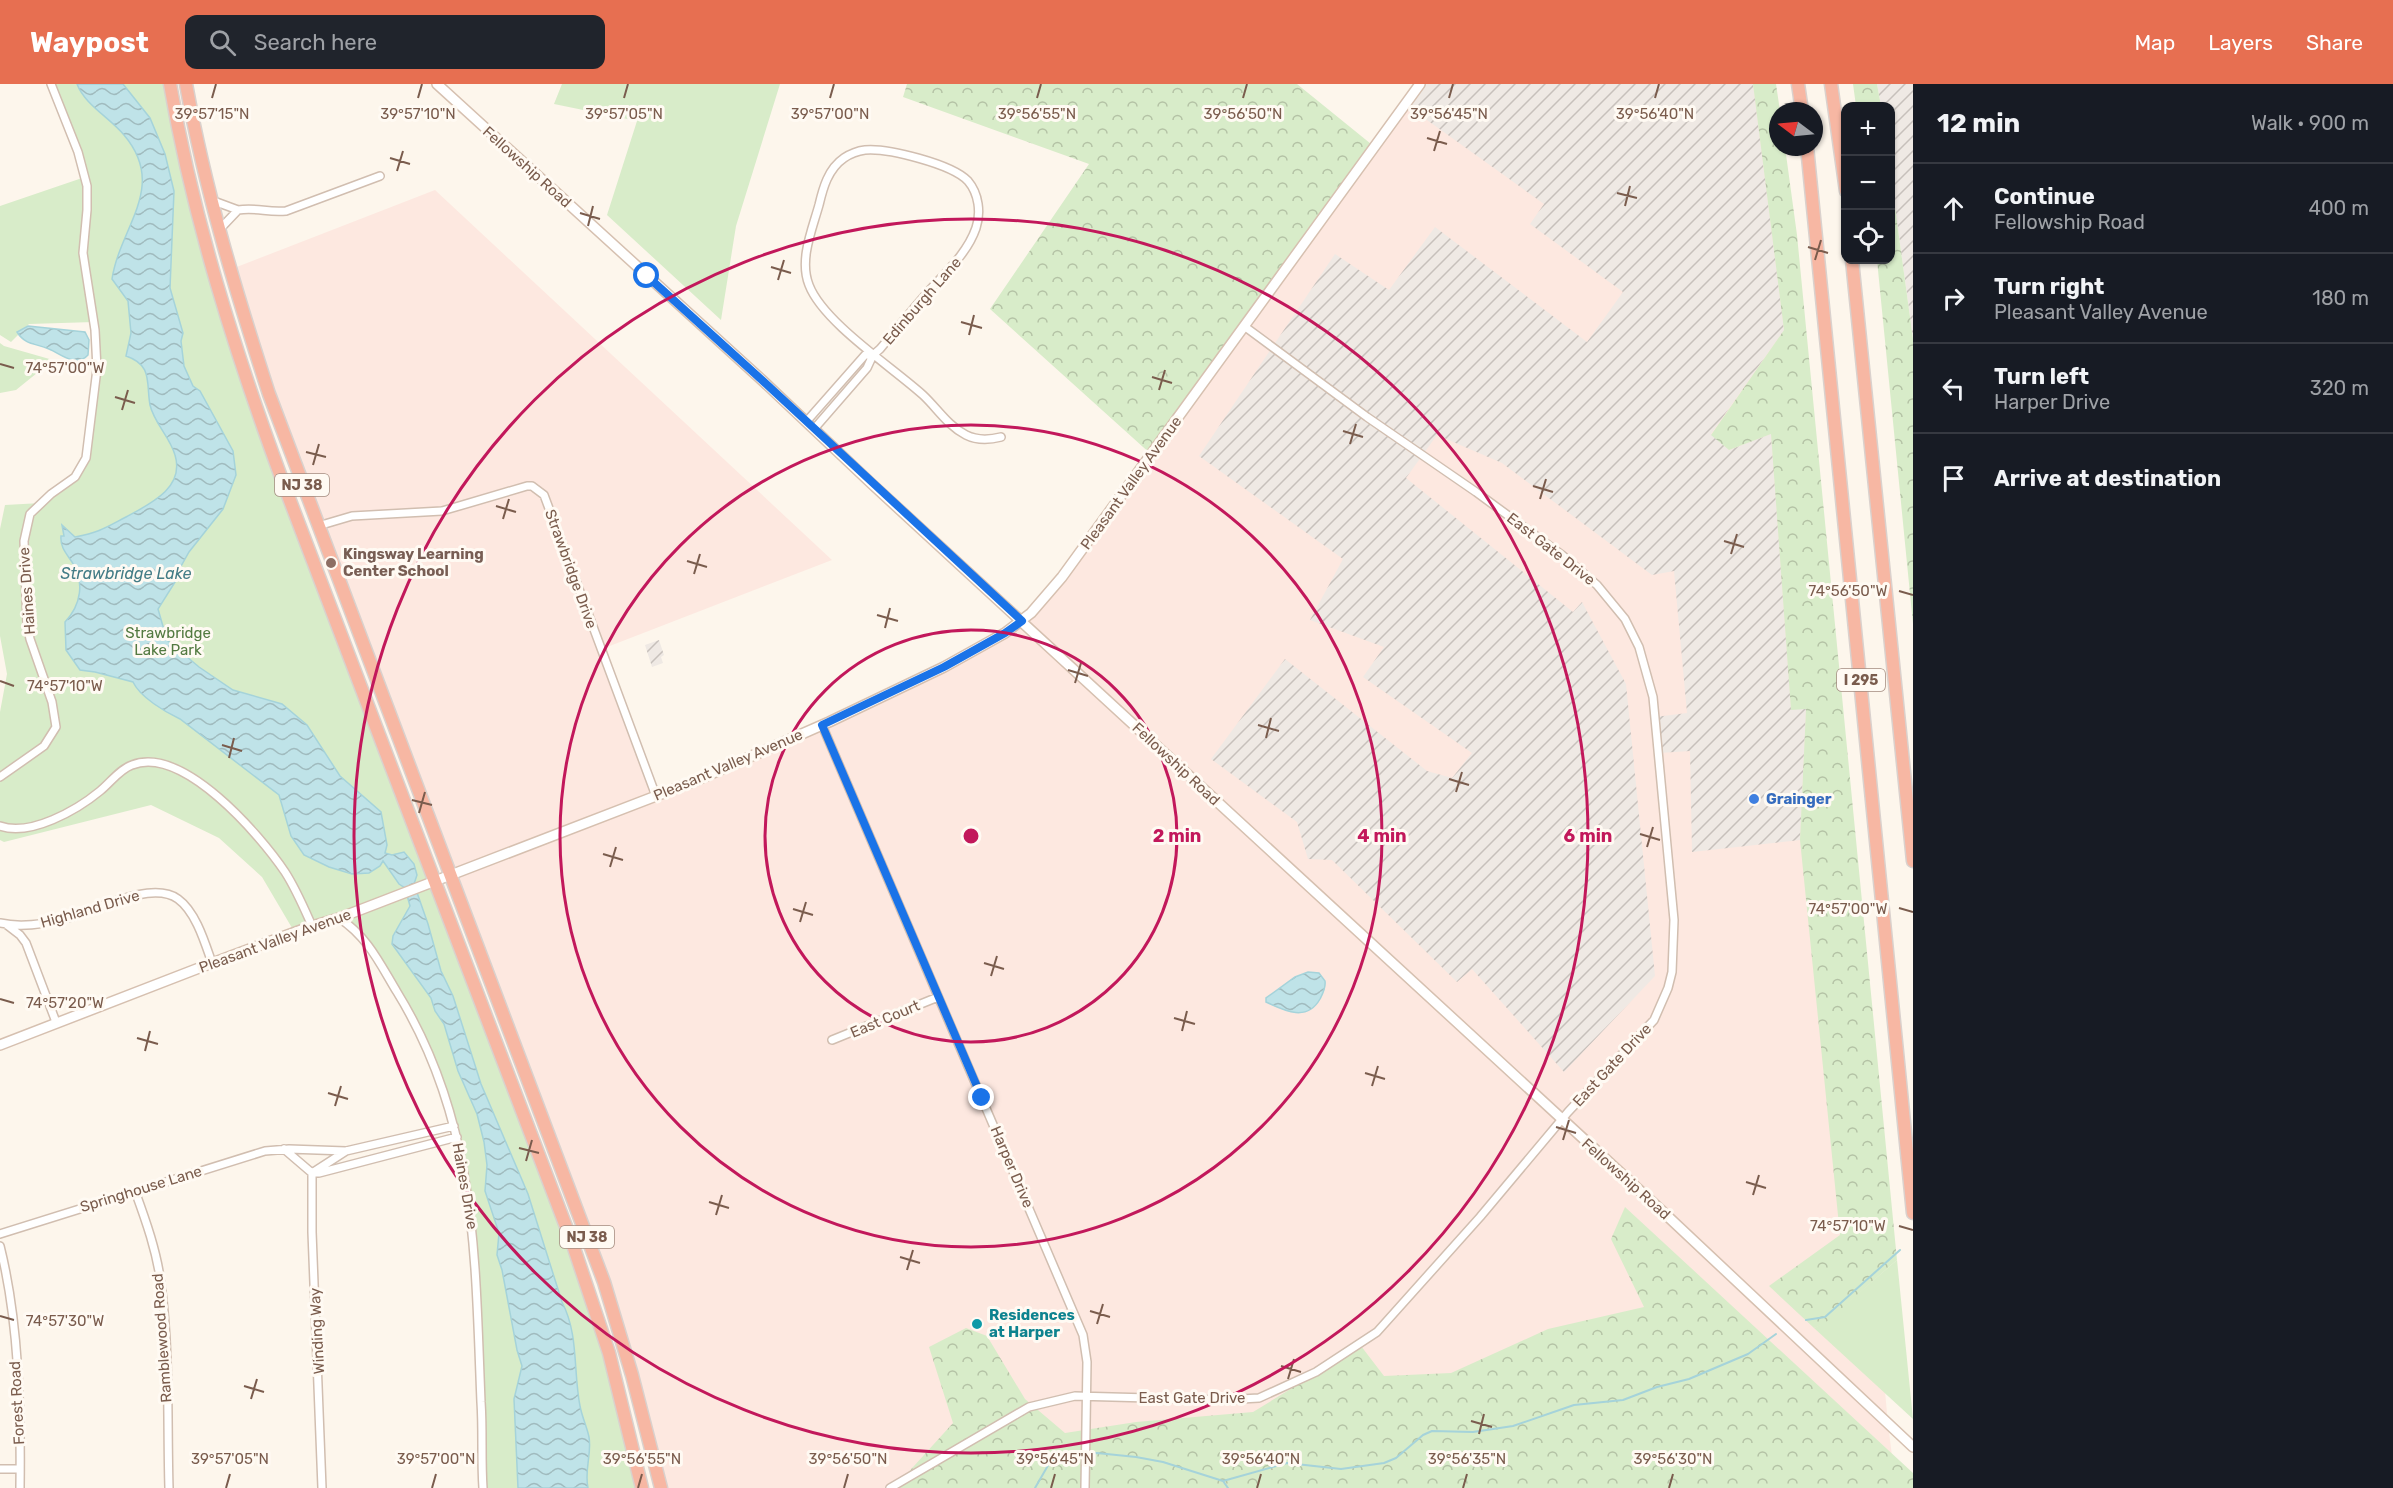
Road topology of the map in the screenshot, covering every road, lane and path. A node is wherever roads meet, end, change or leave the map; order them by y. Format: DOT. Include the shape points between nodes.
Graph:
graph roads {
  1 [pos="51,84"];
  2 [pos="170,84"];
  3 [pos="186,84"];
  4 [pos="437,84"];
  5 [pos="1420,84"];
  6 [pos="1798,84"];
  7 [pos="1831,84"];
  8 [pos="1801,102"];
  9 [pos="1808,156"];
  10 [pos="1841,160"];
  11 [pos="380,176"];
  12 [pos="211,200"];
  13 [pos="238,210"];
  14 [pos="219,230"];
  15 [pos="1852,264"];
  16 [pos="1244,326"];
  17 [pos="873,355"];
  18 [pos="806,422"];
  19 [pos="814,429"];
  20 [pos="1001,437"];
  21 [pos="318,526"];
  22 [pos="1022,621"];
  23 [pos="822,725"];
  24 [pos="0,777"];
  25 [pos="656,796"];
  26 [pos="0,825"];
  27 [pos="1913,861"];
  28 [pos="450,875"];
  29 [pos="435,881"];
  30 [pos="339,918"];
  31 [pos="3,923"];
  32 [pos="312,926"];
  33 [pos="212,963"];
  34 [pos="938,997"];
  35 [pos="56,1022"];
  36 [pos="832,1040"];
  37 [pos="0,1045"];
  38 [pos="1562,1120"];
  39 [pos="454,1126"];
  40 [pos="457,1137"];
  41 [pos="284,1149"];
  42 [pos="346,1151"];
  43 [pos="312,1173"];
  44 [pos="135,1191"];
  45 [pos="1913,1213"];
  46 [pos="0,1233"];
  47 [pos="0,1246"];
  48 [pos="1086,1396"];
  49 [pos="1911,1446"];
  50 [pos="0,1469"];
  51 [pos="19,1469"];
  52 [pos="20,1488"];
  53 [pos="169,1488"];
  54 [pos="322,1488"];
  55 [pos="483,1488"];
  56 [pos="642,1488"];
  57 [pos="660,1488"];
  58 [pos="890,1488"];
  59 [pos="1085,1488"];
  1 -- 24 [label="street, Haines Drive" via="85,178 83,254 95,330 96,386 86,458 75,477 30,514 24,541 30,639 52,702 56,727 44,746"];
  2 -- 29 [label="highway, NJ 38" via="204,236 249,387"];
  3 -- 12 [label="highway, NJ 38"];
  4 -- 18 [label="street, Fellowship Road"];
  5 -- 16 [label="street, Pleasant Valley Avenue"];
  6 -- 8 [label="highway"];
  7 -- 10 [label="highway"];
  9 -- 45 [label="highway, I 295"];
  11 -- 13 [label="street" via="286,211 270,213 256,207"];
  12 -- 13 [label="street"];
  12 -- 14 [label="highway, NJ 38"];
  13 -- 14 [label="street"];
  14 -- 21 [label="highway, NJ 38" via="269,394"];
  15 -- 27 [label="highway, I 295"];
  16 -- 22 [label="street, Pleasant Valley Avenue" via="1062,577"];
  16 -- 38 [label="street, East Gate Drive" via="1562,555 1615,604 1639,647 1653,697 1658,746 1674,920 1672,972 1654,1020"];
  17 -- 17 [label="street, Edinburgh Lane" via="964,250 976,229 979,207 973,188 958,173 914,158 865,150 844,158 830,174 805,266 813,295"];
  17 -- 18 [label="street, Edinburgh Lane" via="865,355"];
  17 -- 19 [label="street, Edinburgh Lane" via="867,368"];
  17 -- 20 [label="street" via="965,435 983,440"];
  18 -- 19 [label="street, Fellowship Road"];
  19 -- 22 [label="street, Fellowship Road"];
  21 -- 25 [label="street, Strawbridge Drive" via="352,516 442,511 527,486 544,495"];
  21 -- 28 [label="highway, NJ 38"];
  22 -- 23 [label="street, Pleasant Valley Avenue" via="944,667"];
  22 -- 38 [label="street, Fellowship Road"];
  23 -- 25 [label="street, Pleasant Valley Avenue"];
  23 -- 34 [label="street, Harper Drive"];
  25 -- 28 [label="street, Pleasant Valley Avenue"];
  26 -- 32 [label="street" via="18,830 35,825 77,808 129,766 141,762 162,765 198,783 250,827 295,888"];
  28 -- 29 [label="street, Pleasant Valley Avenue"];
  28 -- 57 [label="highway, NJ 38" via="604,1282"];
  29 -- 30 [label="street, Pleasant Valley Avenue"];
  29 -- 56 [label="highway, NJ 38" via="592,1296"];
  30 -- 32 [label="street, Pleasant Valley Avenue"];
  30 -- 39 [label="street, Haines Drive" via="371,947 416,1024"];
  31 -- 33 [label="street, Highland Drive" via="22,926 55,921 148,892 168,894 186,906"];
  31 -- 35 [label="street" via="26,943"];
  32 -- 33 [label="street, Pleasant Valley Avenue"];
  33 -- 35 [label="street, Pleasant Valley Avenue"];
  34 -- 36 [label="street, East Court"];
  34 -- 48 [label="street, Harper Drive" via="1083,1335"];
  35 -- 37 [label="street, Pleasant Valley Avenue"];
  38 -- 48 [label="street, East Gate Drive" via="1377,1332 1316,1372 1259,1398"];
  38 -- 49 [label="street, Fellowship Road"];
  39 -- 40 [label="street, Haines Drive"];
  39 -- 42 [label="street, Springhouse Lane"];
  40 -- 43 [label="street"];
  40 -- 55 [label="street, Haines Drive" via="478,1278"];
  41 -- 42 [label="street, Springhouse Lane"];
  41 -- 43 [label="street"];
  41 -- 44 [label="street, Springhouse Lane" via="254,1154"];
  42 -- 43 [label="street, Springhouse Lane"];
  43 -- 54 [label="street, Winding Way"];
  44 -- 46 [label="street, Springhouse Lane"];
  44 -- 53 [label="street, Ramblewood Road" via="151,1235 161,1283"];
  47 -- 51 [label="street, Forest Road" via="14,1341"];
  48 -- 58 [label="street, East Gate Drive" via="1029,1407"];
  48 -- 59 [label="street, Harper Drive"];
  50 -- 51 [label="street"];
  51 -- 52 [label="street, Forest Road"];
}
